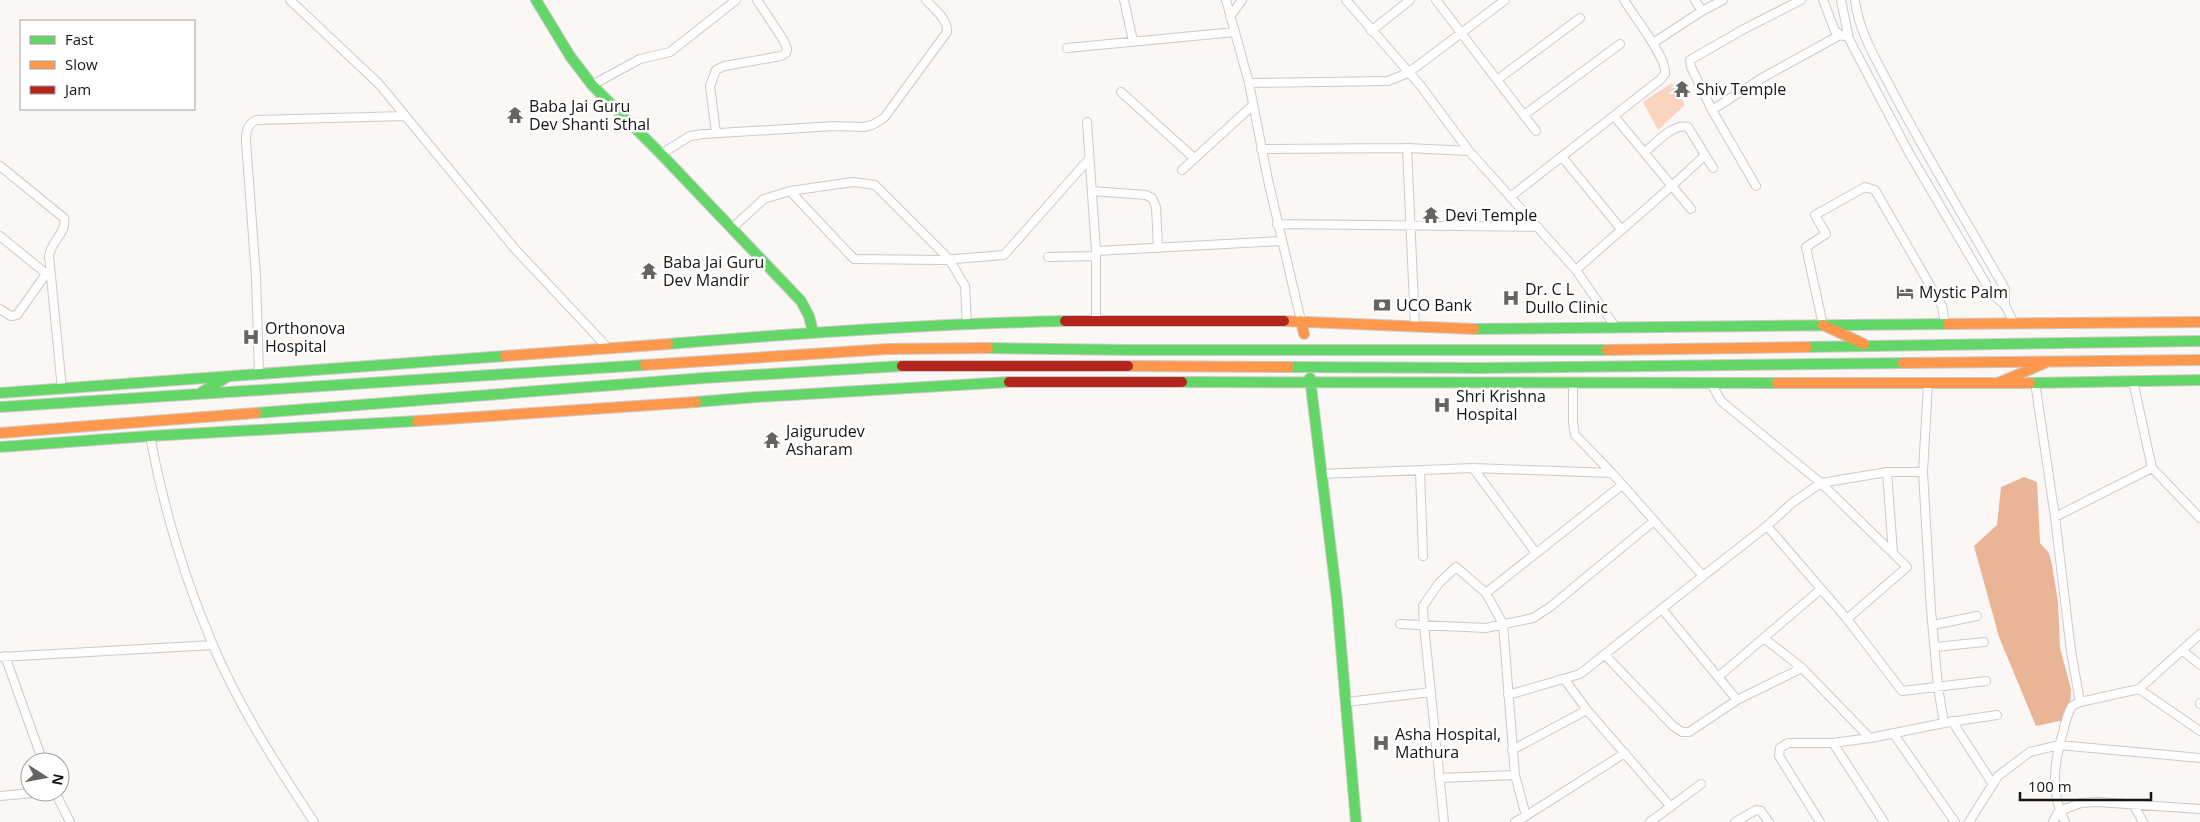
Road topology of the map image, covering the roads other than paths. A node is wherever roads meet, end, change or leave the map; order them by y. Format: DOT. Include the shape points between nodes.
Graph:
graph roads {
  1 [pos="290,0"];
  2 [pos="536,0"];
  3 [pos="736,0"];
  4 [pos="757,0"];
  5 [pos="926,0"];
  6 [pos="1124,0"];
  7 [pos="1226,0"];
  8 [pos="1242,0"];
  9 [pos="1346,0"];
  10 [pos="1410,0"];
  11 [pos="1436,0"];
  12 [pos="1505,0"];
  13 [pos="1624,0"];
  14 [pos="1695,0"];
  15 [pos="1723,0"];
  16 [pos="1801,0"];
  17 [pos="1823,0"];
  18 [pos="1841,0"];
  19 [pos="1855,0"];
  20 [pos="1702,11"];
  21 [pos="1230,17"];
  22 [pos="1580,18"];
  23 [pos="1370,31"];
  24 [pos="1235,32"];
  25 [pos="1461,34"];
  26 [pos="1840,35"];
  27 [pos="1849,38"];
  28 [pos="1133,41"];
  29 [pos="1653,43"];
  30 [pos="1620,44"];
  31 [pos="1067,48"];
  32 [pos="1408,73"];
  33 [pos="1497,80"];
  34 [pos="1249,83"];
  35 [pos="592,85"];
  36 [pos="1121,92"];
  37 [pos="1898,102"];
  38 [pos="1252,106"];
  39 [pos="1885,107"];
  40 [pos="1712,110"];
  41 [pos="1524,115"];
  42 [pos="405,116"];
  43 [pos="1614,116"];
  44 [pos="1087,122"];
  45 [pos="1536,131"];
  46 [pos="716,133"];
  47 [pos="1261,148"];
  48 [pos="1408,148"];
  49 [pos="1469,151"];
  50 [pos="1645,152"];
  51 [pos="661,154"];
  52 [pos="1705,155"];
  53 [pos="1194,158"];
  54 [pos="1562,158"];
  55 [pos="1090,159"];
  56 [pos="0,166"];
  57 [pos="1713,168"];
  58 [pos="1182,170"];
  59 [pos="1756,186"];
  60 [pos="1672,187"];
  61 [pos="790,191"];
  62 [pos="1092,191"];
  63 [pos="1510,197"];
  64 [pos="1691,209"];
  65 [pos="1277,224"];
  66 [pos="1411,224"];
  67 [pos="1538,227"];
  68 [pos="732,228"];
  69 [pos="1620,229"];
  70 [pos="0,236"];
  71 [pos="1281,241"];
  72 [pos="1979,244"];
  73 [pos="1158,248"];
  74 [pos="1966,251"];
  75 [pos="1096,253"];
  76 [pos="1048,257"];
  77 [pos="950,259"];
  78 [pos="1576,270"];
  79 [pos="48,275"];
  80 [pos="2005,306"];
  81 [pos="0,309"];
  82 [pos="1096,320"];
  83 [pos="1301,321"];
  84 [pos="2200,322"];
  85 [pos="2014,323"];
  86 [pos="967,324"];
  87 [pos="1945,324"];
  88 [pos="1823,325"];
  89 [pos="1416,327"];
  90 [pos="1616,328"];
  91 [pos="813,332"];
  92 [pos="1304,334"];
  93 [pos="2200,341"];
  94 [pos="1867,345"];
  95 [pos="607,347"];
  96 [pos="2050,360"];
  97 [pos="2184,360"];
  98 [pos="2200,360"];
  99 [pos="2200,372"];
  100 [pos="259,374"];
  101 [pos="227,377"];
  102 [pos="2200,380"];
  103 [pos="1310,381"];
  104 [pos="2133,381"];
  105 [pos="2035,382"];
  106 [pos="1572,383"];
  107 [pos="1711,383"];
  108 [pos="1928,383"];
  109 [pos="1998,383"];
  110 [pos="62,389"];
  111 [pos="0,393"];
  112 [pos="199,394"];
  113 [pos="0,407"];
  114 [pos="0,433"];
  115 [pos="150,436"];
  116 [pos="0,447"];
  117 [pos="1472,468"];
  118 [pos="2152,468"];
  119 [pos="1420,470"];
  120 [pos="1887,472"];
  121 [pos="1923,472"];
  122 [pos="1612,473"];
  123 [pos="1321,474"];
  124 [pos="1821,483"];
  125 [pos="1622,485"];
  126 [pos="2055,517"];
  127 [pos="2200,518"];
  128 [pos="1654,521"];
  129 [pos="1767,526"];
  130 [pos="1536,553"];
  131 [pos="1893,553"];
  132 [pos="1423,556"];
  133 [pos="1703,576"];
  134 [pos="1821,589"];
  135 [pos="1486,593"];
  136 [pos="1662,608"];
  137 [pos="1977,616"];
  138 [pos="1847,619"];
  139 [pos="1400,624"];
  140 [pos="1503,624"];
  141 [pos="1424,625"];
  142 [pos="1933,625"];
  143 [pos="2200,634"];
  144 [pos="1765,639"];
  145 [pos="1984,642"];
  146 [pos="213,645"];
  147 [pos="1935,647"];
  148 [pos="2182,650"];
  149 [pos="1605,655"];
  150 [pos="2,656"];
  151 [pos="2200,665"];
  152 [pos="1802,668"];
  153 [pos="1718,677"];
  154 [pos="1565,680"];
  155 [pos="1986,681"];
  156 [pos="1938,687"];
  157 [pos="2139,689"];
  158 [pos="1431,692"];
  159 [pos="1508,695"];
  160 [pos="1737,700"];
  161 [pos="1346,702"];
  162 [pos="2080,702"];
  163 [pos="1587,710"];
  164 [pos="1998,715"];
  165 [pos="1948,722"];
  166 [pos="2200,731"];
  167 [pos="1893,733"];
  168 [pos="1870,738"];
  169 [pos="1833,743"];
  170 [pos="2059,745"];
  171 [pos="1512,750"];
  172 [pos="40,752"];
  173 [pos="1625,753"];
  174 [pos="2200,758"];
  175 [pos="1515,775"];
  176 [pos="1439,778"];
  177 [pos="1992,783"];
  178 [pos="1701,784"];
  179 [pos="20,794"];
  180 [pos="0,796"];
  181 [pos="60,802"];
  182 [pos="2133,804"];
  183 [pos="1671,807"];
  184 [pos="2200,809"];
  185 [pos="2059,811"];
  186 [pos="1526,816"];
  187 [pos="70,822"];
  188 [pos="314,822"];
  189 [pos="1356,822"];
  190 [pos="1444,822"];
  191 [pos="1515,822"];
  192 [pos="1650,822"];
  193 [pos="1735,822"];
  194 [pos="1768,822"];
  195 [pos="1820,822"];
  196 [pos="1884,822"];
  197 [pos="1955,822"];
  198 [pos="1969,822"];
  199 [pos="2053,822"];
  200 [pos="2065,822"];
  201 [pos="2143,822"];
  1 -- 42 [label="street" via="379,84"];
  2 -- 35 [label="main road"];
  3 -- 35 [label="street" via="670,52 640,59"];
  4 -- 46 [label="street" via="784,41 786,53 716,70 710,86"];
  5 -- 46 [label="street" via="944,20 946,32 879,122 863,127"];
  6 -- 28 [label="street"];
  7 -- 21 [label="street"];
  8 -- 21 [label="street"];
  9 -- 23 [label="street"];
  10 -- 23 [label="street"];
  11 -- 25 [label="street"];
  12 -- 25 [label="street"];
  13 -- 29 [label="street"];
  14 -- 20 [label="street"];
  15 -- 20 [label="street"];
  16 -- 40 [label="street" via="1692,58 1691,67"];
  17 -- 26 [label="street" via="1835,31"];
  18 -- 27 [label="street"];
  19 -- 37 [label="street" via="1858,20 1866,39"];
  20 -- 29 [label="street"];
  21 -- 24 [label="street"];
  22 -- 33 [label="street"];
  23 -- 32 [label="street"];
  24 -- 28 [label="street"];
  24 -- 34 [label="street"];
  25 -- 32 [label="street"];
  25 -- 33 [label="street"];
  26 -- 27 [label="street"];
  26 -- 40 [label="street"];
  27 -- 39 [label="street"];
  28 -- 31 [label="street"];
  29 -- 43 [label="street" via="1665,74"];
  30 -- 41 [label="street"];
  32 -- 34 [label="street" via="1388,81"];
  32 -- 49 [label="street"];
  33 -- 41 [label="street"];
  34 -- 38 [label="street"];
  35 -- 51 [label="main road"];
  36 -- 53 [label="street"];
  37 -- 39 [label="street"];
  37 -- 72 [label="street"];
  38 -- 47 [label="street"];
  38 -- 53 [label="street"];
  39 -- 74 [label="street"];
  40 -- 59 [label="street"];
  41 -- 45 [label="street"];
  42 -- 95 [label="street" via="515,249"];
  42 -- 100 [label="street" via="256,120 246,131"];
  43 -- 50 [label="street"];
  43 -- 54 [label="street"];
  44 -- 55 [label="street"];
  46 -- 51 [label="street" via="690,136"];
  47 -- 48 [label="street"];
  47 -- 65 [label="street"];
  48 -- 49 [label="street"];
  48 -- 66 [label="street"];
  49 -- 63 [label="street"];
  50 -- 52 [label="street" via="1682,125 1688,126"];
  50 -- 60 [label="street"];
  51 -- 68 [label="main road"];
  52 -- 57 [label="street"];
  52 -- 60 [label="street"];
  53 -- 58 [label="street"];
  54 -- 63 [label="street"];
  54 -- 69 [label="street"];
  55 -- 62 [label="street"];
  55 -- 77 [label="street" via="1004,255"];
  56 -- 79 [label="street" via="64,218 64,229 50,250"];
  60 -- 64 [label="street"];
  60 -- 69 [label="street"];
  61 -- 68 [label="street" via="764,199"];
  61 -- 77 [label="street" via="854,259"];
  61 -- 77 [label="street" via="854,182 875,186"];
  62 -- 73 [label="street" via="1152,198 1156,207"];
  62 -- 75 [label="street"];
  63 -- 67 [label="street"];
  65 -- 66 [label="street"];
  65 -- 71 [label="street"];
  66 -- 67 [label="street"];
  66 -- 89 [label="street"];
  67 -- 78 [label="street"];
  68 -- 91 [label="main road" via="801,301"];
  69 -- 78 [label="street"];
  70 -- 79 [label="street"];
  71 -- 73 [label="street"];
  71 -- 83 [label="street"];
  72 -- 74 [label="street"];
  72 -- 80 [label="street" via="2005,288"];
  73 -- 75 [label="street"];
  74 -- 80 [label="street" via="1992,294"];
  75 -- 76 [label="street"];
  75 -- 82 [label="street"];
  77 -- 86 [label="street" via="965,286"];
  78 -- 90 [label="street"];
  79 -- 81 [label="street" via="17,315 11,316"];
  79 -- 110 [label="street"];
  80 -- 85 [label="street"];
  82 -- 83 [label="main road"];
  82 -- 86 [label="main road"];
  83 -- 89 [label="main road"];
  83 -- 92 [label="main road"];
  84 -- 85 [label="main road"];
  85 -- 87 [label="main road"];
  86 -- 91 [label="main road"];
  87 -- 88 [label="main road"];
  87 -- 88 [label="street" via="1942,306 1875,190 1865,187 1815,215 1826,234 1806,247"];
  88 -- 90 [label="main road"];
  88 -- 94 [label="main road"];
  89 -- 90 [label="main road"];
  91 -- 95 [label="main road"];
  93 -- 94 [label="main road"];
  94 -- 112 [label="main road" via="1344,351 955,347"];
  95 -- 100 [label="main road"];
  96 -- 97 [label="main road"];
  96 -- 109 [label="main road"];
  96 -- 114 [label="main road" via="1481,368 920,365 704,378"];
  97 -- 98 [label="main road"];
  97 -- 99 [label="main road"];
  100 -- 101 [label="main road"];
  101 -- 110 [label="main road"];
  101 -- 112 [label="main road"];
  102 -- 104 [label="main road"];
  103 -- 106 [label="main road"];
  103 -- 115 [label="main road" via="1030,381"];
  103 -- 123 [label="main road"];
  104 -- 105 [label="main road"];
  104 -- 118 [label="street"];
  105 -- 109 [label="main road"];
  105 -- 126 [label="street"];
  106 -- 107 [label="main road"];
  106 -- 122 [label="street" via="1575,435"];
  107 -- 108 [label="main road"];
  107 -- 124 [label="street" via="1721,401"];
  108 -- 109 [label="main road"];
  108 -- 121 [label="street"];
  110 -- 111 [label="main road"];
  112 -- 113 [label="main road"];
  115 -- 116 [label="main road"];
  115 -- 146 [label="street" via="180,554"];
  117 -- 119 [label="street"];
  117 -- 122 [label="street"];
  117 -- 130 [label="street"];
  118 -- 126 [label="street"];
  118 -- 127 [label="street"];
  119 -- 123 [label="street"];
  119 -- 132 [label="street"];
  120 -- 121 [label="street"];
  120 -- 124 [label="street"];
  120 -- 131 [label="street"];
  121 -- 142 [label="street"];
  122 -- 125 [label="street"];
  123 -- 161 [label="main road"];
  124 -- 129 [label="street"];
  124 -- 131 [label="street"];
  125 -- 128 [label="street"];
  125 -- 130 [label="street"];
  126 -- 162 [label="street"];
  128 -- 133 [label="street"];
  128 -- 140 [label="street" via="1550,607 1533,618"];
  129 -- 133 [label="street"];
  129 -- 134 [label="street"];
  130 -- 135 [label="street"];
  131 -- 138 [label="street" via="1907,567"];
  133 -- 136 [label="street"];
  134 -- 138 [label="street"];
  134 -- 144 [label="street"];
  135 -- 140 [label="street"];
  135 -- 141 [label="street" via="1456,567 1439,583 1423,606"];
  136 -- 149 [label="street"];
  136 -- 153 [label="street"];
  137 -- 142 [label="street"];
  138 -- 156 [label="street" via="1902,691"];
  139 -- 141 [label="street"];
  140 -- 141 [label="street" via="1486,628"];
  140 -- 159 [label="street"];
  141 -- 158 [label="street"];
  142 -- 147 [label="street"];
  143 -- 148 [label="street"];
  144 -- 152 [label="street"];
  144 -- 153 [label="street"];
  145 -- 147 [label="street"];
  146 -- 150 [label="street"];
  146 -- 188 [label="street" via="271,756"];
  147 -- 156 [label="street"];
  148 -- 151 [label="street"];
  148 -- 157 [label="street"];
  149 -- 154 [label="street" via="1580,674"];
  149 -- 160 [label="street" via="1682,732 1689,732"];
  150 -- 172 [label="street"];
  152 -- 160 [label="street"];
  152 -- 168 [label="street"];
  153 -- 160 [label="street"];
  154 -- 159 [label="street"];
  154 -- 163 [label="street"];
  155 -- 156 [label="street"];
  156 -- 165 [label="street"];
  157 -- 162 [label="street"];
  157 -- 166 [label="street"];
  158 -- 161 [label="street"];
  158 -- 176 [label="street"];
  159 -- 171 [label="street"];
  161 -- 189 [label="main road"];
  162 -- 170 [label="street" via="2070,710"];
  163 -- 171 [label="street"];
  163 -- 173 [label="street"];
  164 -- 165 [label="street"];
  165 -- 167 [label="street"];
  165 -- 177 [label="street"];
  167 -- 168 [label="street"];
  167 -- 197 [label="street"];
  168 -- 169 [label="street"];
  169 -- 195 [label="street" via="1788,743 1780,748 1779,756"];
  169 -- 196 [label="street"];
  170 -- 174 [label="street"];
  170 -- 177 [label="street" via="2030,752 2005,769"];
  170 -- 185 [label="street" via="2054,778"];
  171 -- 175 [label="street"];
  173 -- 183 [label="street"];
  173 -- 186 [label="street"];
  175 -- 176 [label="street"];
  175 -- 186 [label="street"];
  176 -- 190 [label="street"];
  177 -- 198 [label="street"];
  178 -- 183 [label="street"];
  179 -- 180 [label="street"];
  181 -- 187 [label="street"];
  182 -- 184 [label="street"];
  182 -- 185 [label="street" via="2081,803"];
  182 -- 201 [label="street"];
  183 -- 192 [label="street"];
  185 -- 199 [label="street"];
  185 -- 200 [label="street"];
  186 -- 191 [label="street"];
  193 -- 194 [label="street" via="1756,810 1761,811"];
}
